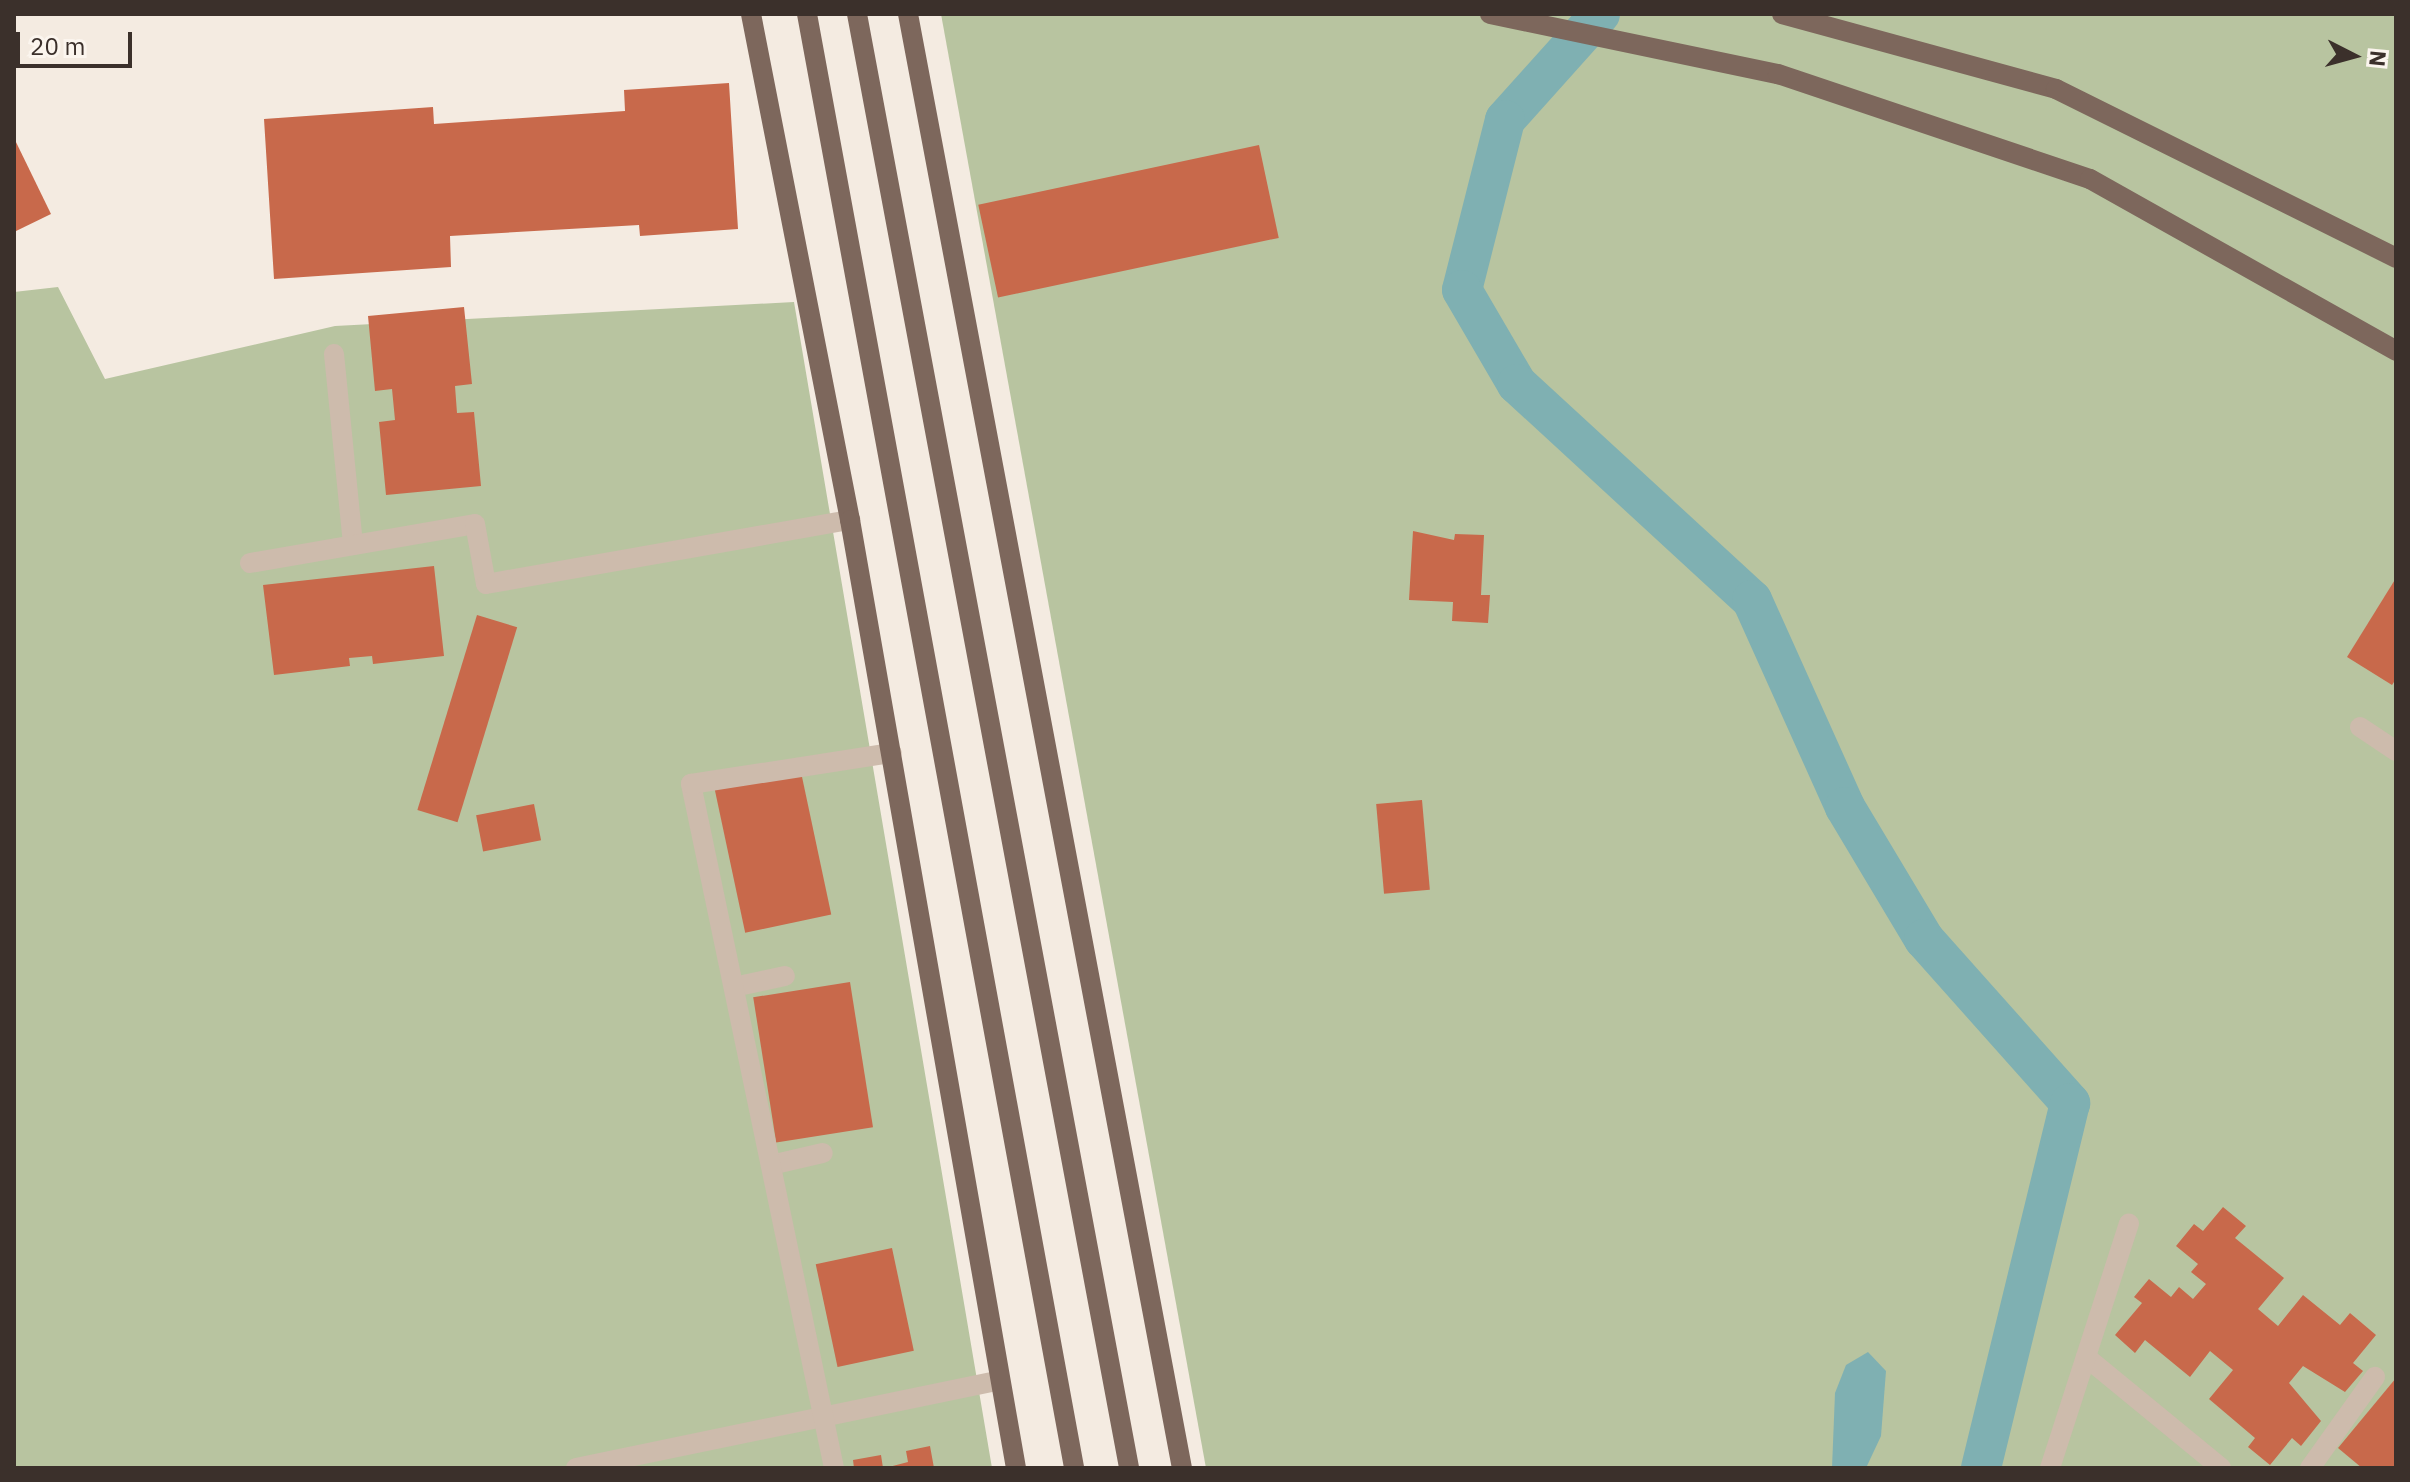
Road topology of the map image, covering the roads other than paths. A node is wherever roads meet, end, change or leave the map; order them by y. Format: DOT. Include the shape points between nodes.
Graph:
graph roads {
  1 [pos="751,14"];
  2 [pos="807,14"];
  3 [pos="857,14"];
  4 [pos="908,14"];
  5 [pos="1490,14"];
  6 [pos="1782,14"];
  7 [pos="2396,258"];
  8 [pos="2396,351"];
  9 [pos="334,354"];
  10 [pos="850,520"];
  11 [pos="353,545"];
  12 [pos="250,563"];
  13 [pos="2360,727"];
  14 [pos="2396,751"];
  15 [pos="892,753"];
  16 [pos="785,976"];
  17 [pos="734,987"];
  18 [pos="823,1153"];
  19 [pos="771,1165"];
  20 [pos="2129,1223"];
  21 [pos="2086,1357"];
  22 [pos="2375,1377"];
  23 [pos="1000,1380"];
  24 [pos="822,1415"];
  25 [pos="576,1468"];
  26 [pos="834,1468"];
  27 [pos="1016,1468"];
  28 [pos="1074,1468"];
  29 [pos="1129,1468"];
  30 [pos="1182,1468"];
  31 [pos="2050,1468"];
  32 [pos="2221,1468"];
  33 [pos="2310,1468"];
  1 -- 10 [label="main road"];
  2 -- 28 [label="main road"];
  3 -- 29 [label="main road"];
  4 -- 30 [label="main road"];
  5 -- 8 [label="main road" via="1778,74 2090,179"];
  6 -- 7 [label="main road" via="2056,89"];
  9 -- 11 [label="street"];
  10 -- 11 [label="street" via="486,584 475,524"];
  10 -- 15 [label="main road"];
  11 -- 12 [label="street"];
  13 -- 14 [label="street"];
  15 -- 17 [label="street" via="691,784"];
  15 -- 23 [label="main road"];
  16 -- 17 [label="street"];
  17 -- 19 [label="street"];
  18 -- 19 [label="street"];
  19 -- 24 [label="street"];
  20 -- 21 [label="street"];
  21 -- 31 [label="street"];
  21 -- 32 [label="street"];
  22 -- 33 [label="street"];
  23 -- 24 [label="street"];
  23 -- 27 [label="main road"];
  24 -- 25 [label="street"];
  24 -- 26 [label="street"];
}
